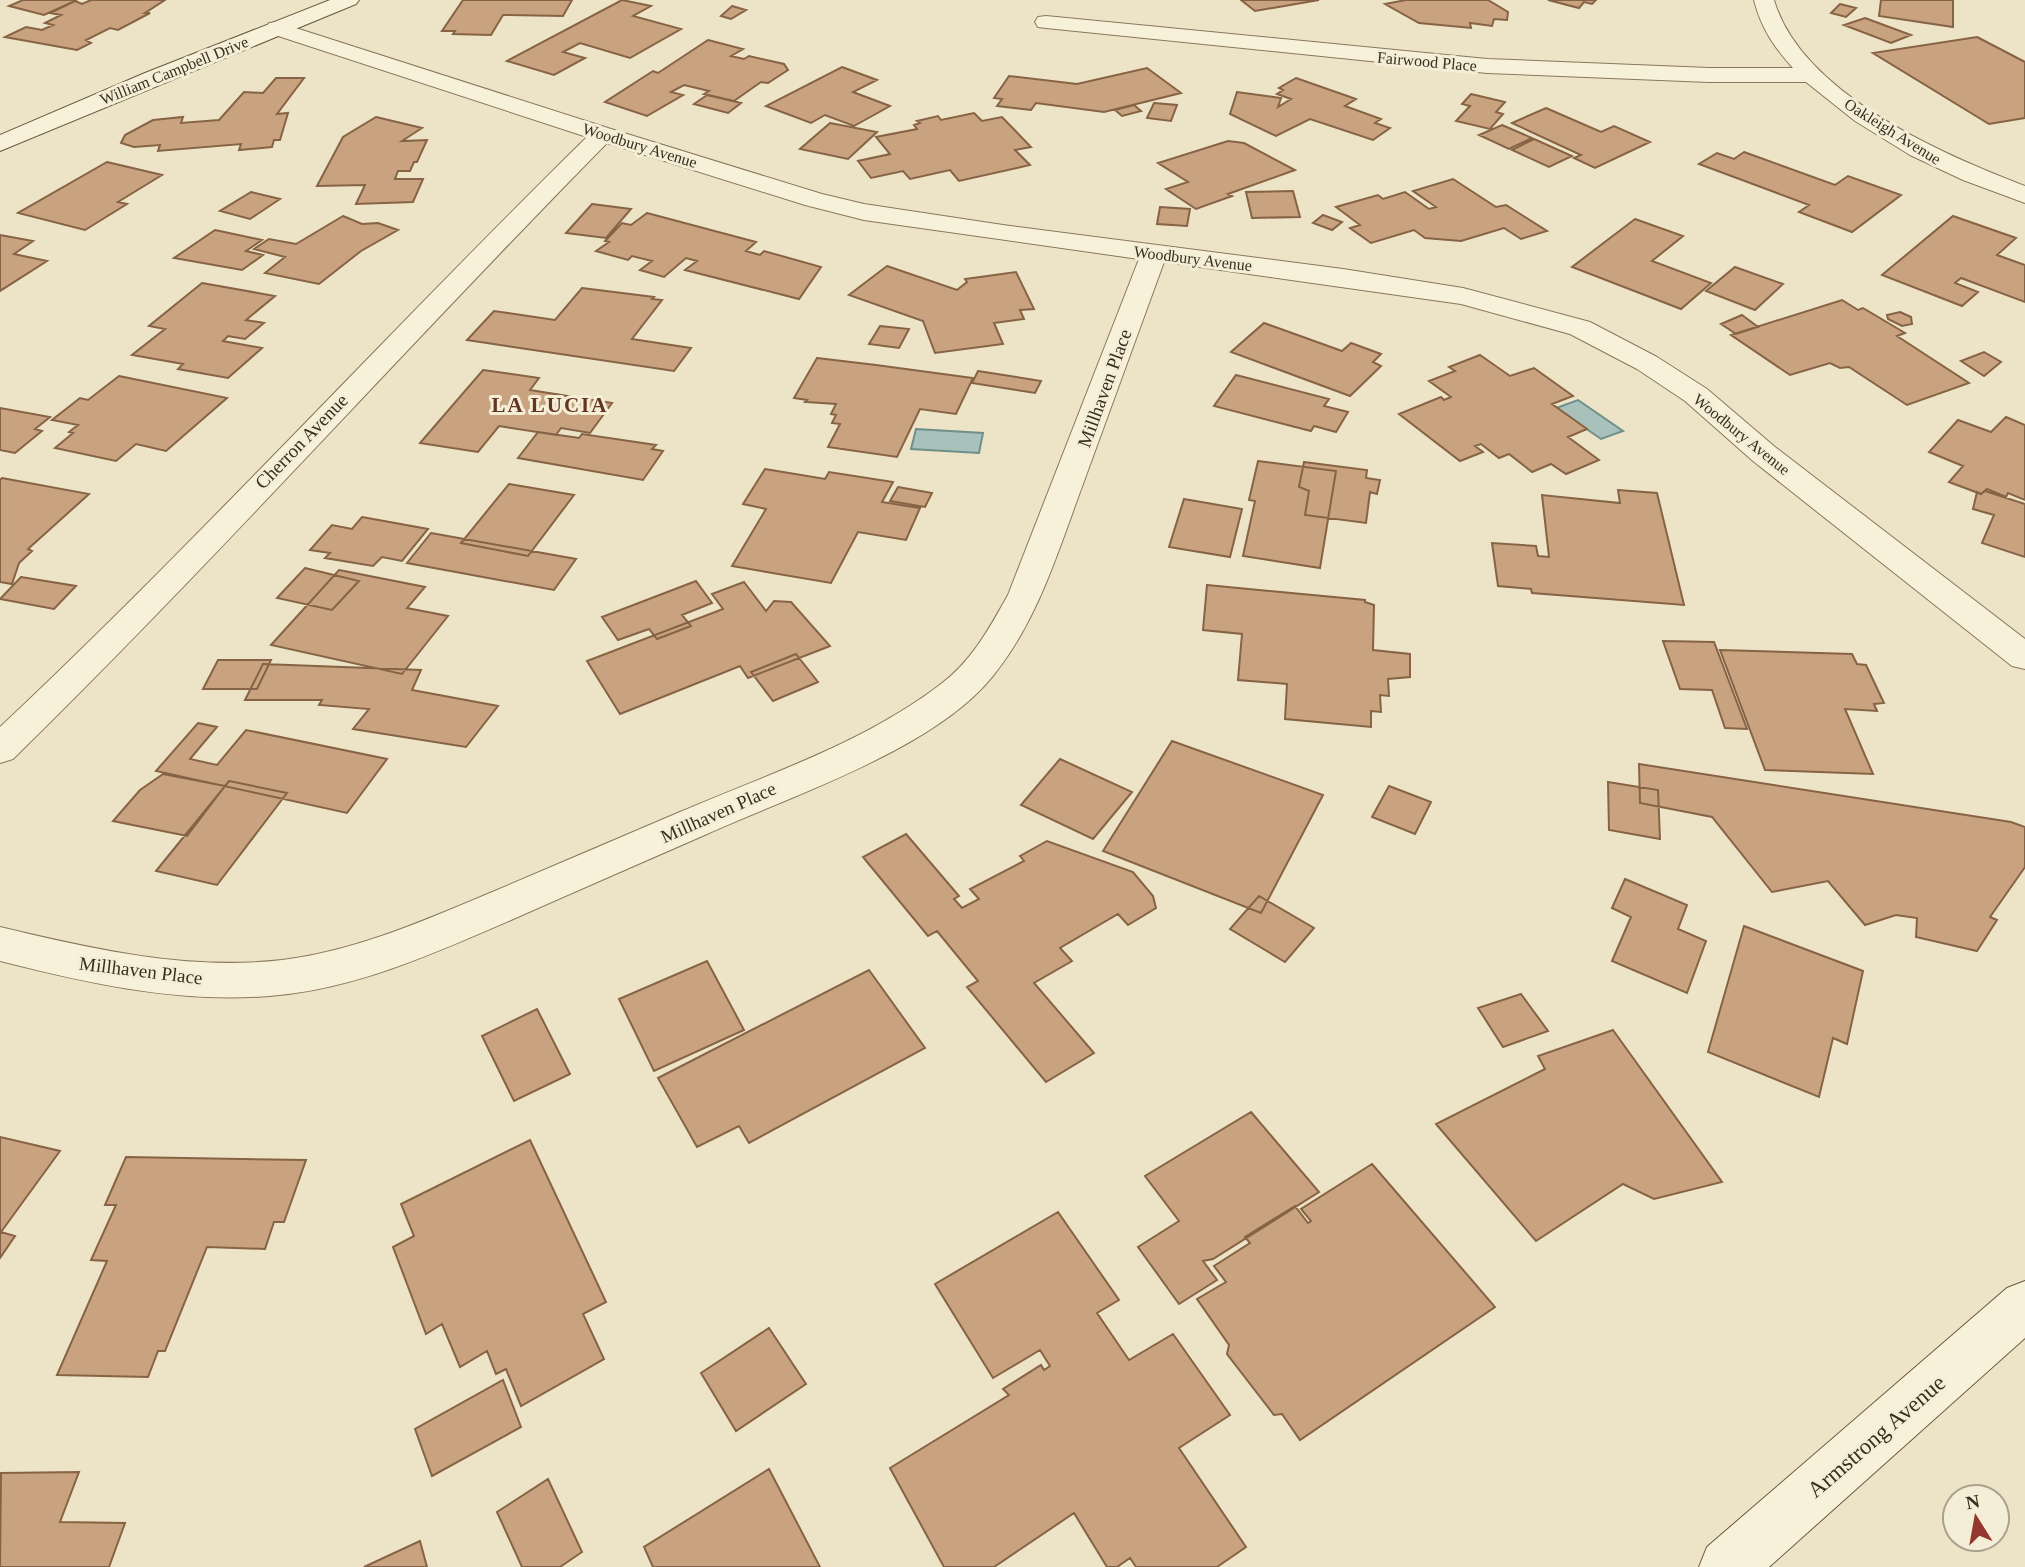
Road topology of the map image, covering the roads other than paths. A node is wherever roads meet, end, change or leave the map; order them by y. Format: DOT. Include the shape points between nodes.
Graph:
graph roads {
  1 [pos="349,0"];
  2 [pos="1764,0"];
  3 [pos="1046,22"];
  4 [pos="277,28"];
  5 [pos="1811,75"];
  6 [pos="603,134"];
  7 [pos="0,144"];
  8 [pos="2025,195"];
  9 [pos="1154,254"];
  10 [pos="2025,657"];
  11 [pos="0,750"];
  12 [pos="0,944"];
  13 [pos="2025,1305"];
  14 [pos="1727,1567"];
  1 -- 4 [label="street, William Campbell Drive"];
  2 -- 5 [label="street, Oakleigh Avenue" via="1774,29"];
  3 -- 5 [label="street, Fairwood Place" via="1487,66"];
  4 -- 6 [label="street, Woodbury Avenue"];
  4 -- 7 [label="street, William Campbell Drive"];
  5 -- 8 [label="street, Oakleigh Avenue" via="1857,111 1939,160"];
  6 -- 9 [label="street, Woodbury Avenue" via="864,212"];
  6 -- 11 [label="street, Cherron Avenue" via="425,313 123,631"];
  9 -- 10 [label="street, Woodbury Avenue" via="1464,296 1580,328 1696,395 1764,454"];
  9 -- 12 [label="street, Millhaven Place" via="1025,595 997,647 958,691 907,726 444,931 334,968 250,980 176,978 66,961"];
  13 -- 14 [label="street, Armstrong Avenue"];
}
